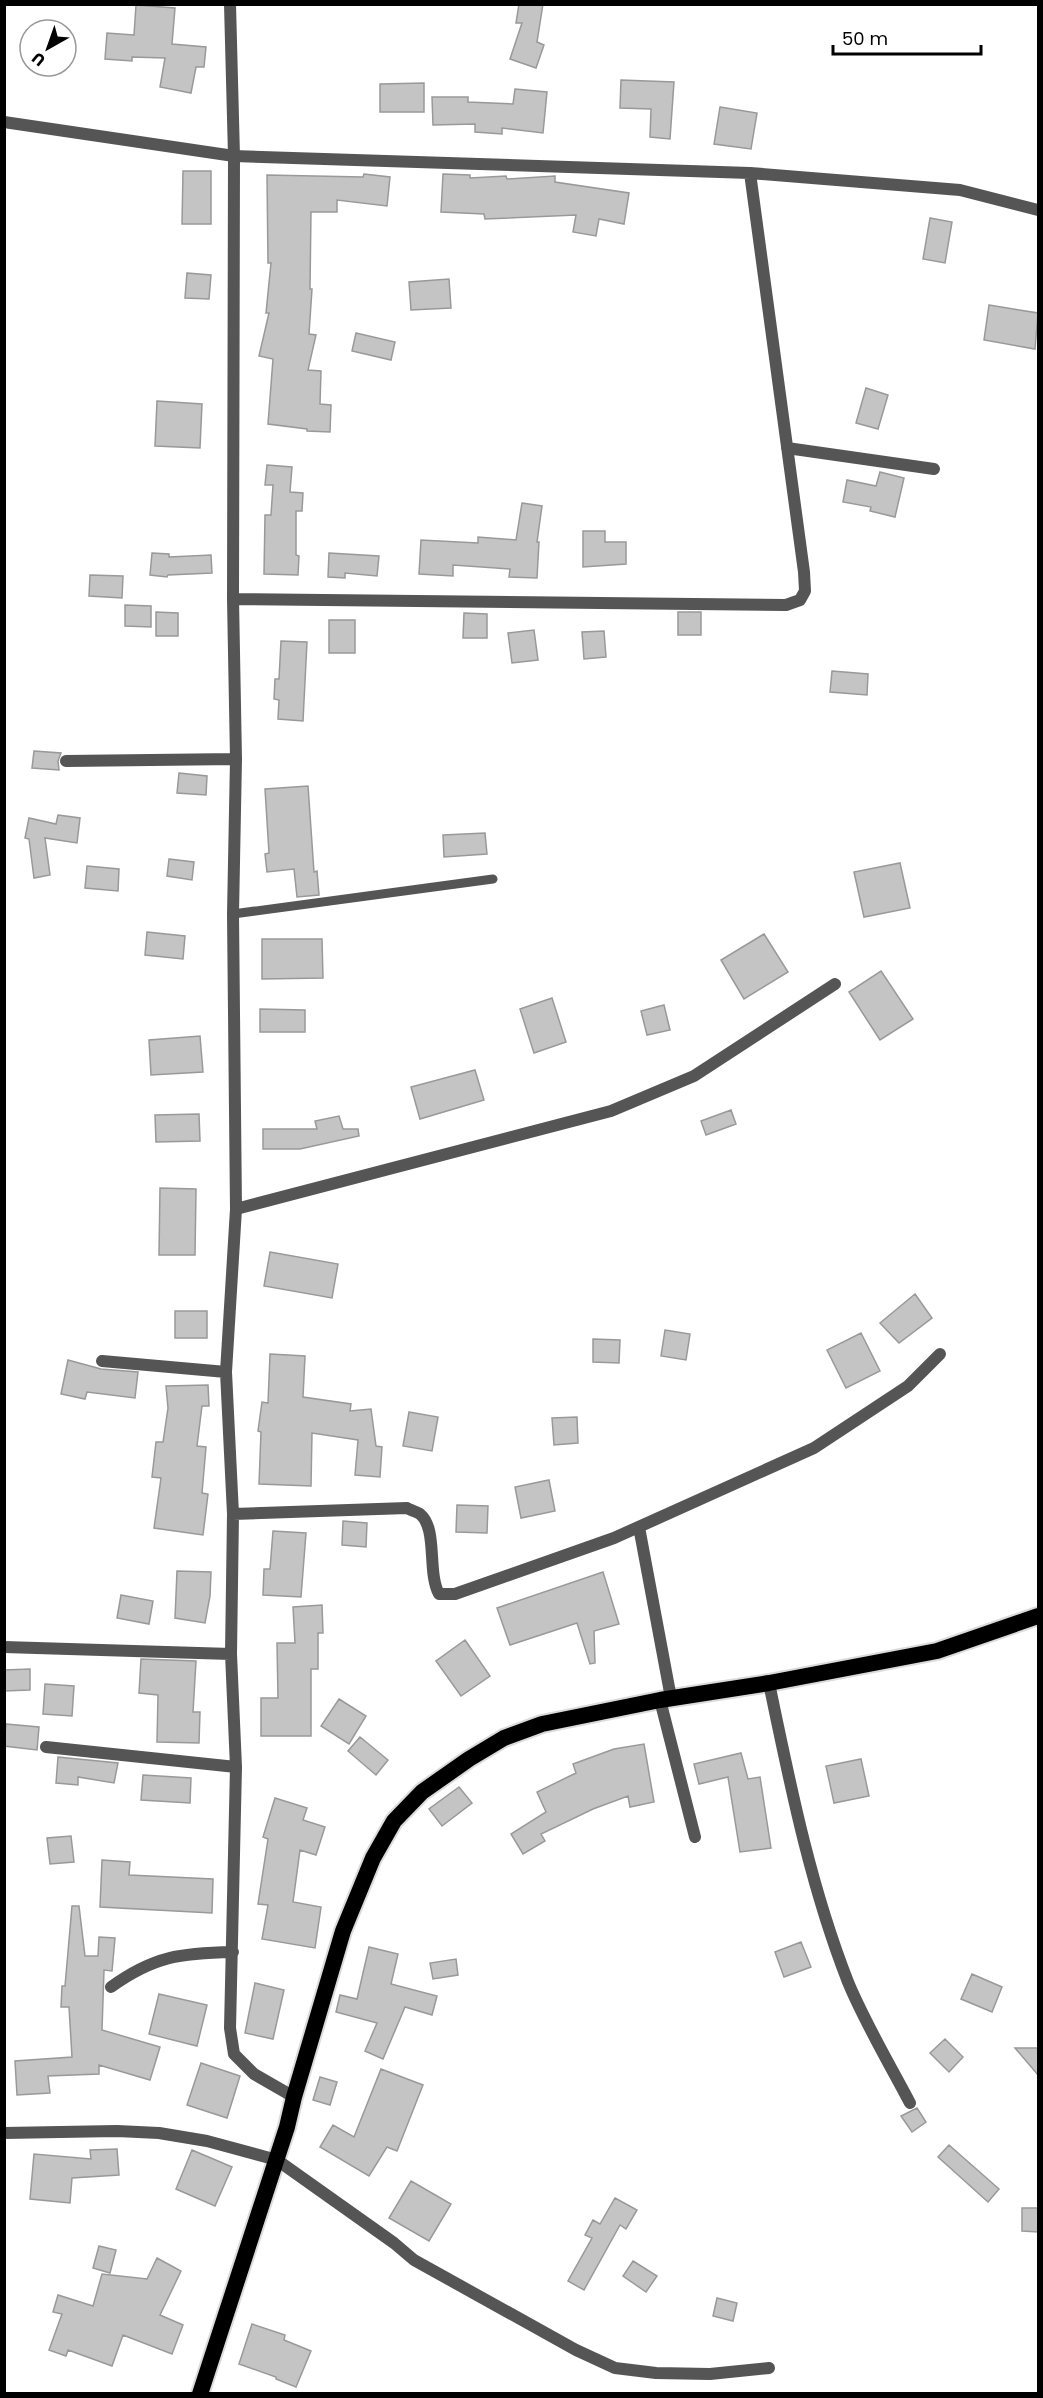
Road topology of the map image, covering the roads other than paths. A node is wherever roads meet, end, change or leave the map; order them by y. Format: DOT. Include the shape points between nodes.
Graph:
graph roads {
  1 [pos="230,4"];
  2 [pos="4,122"];
  3 [pos="234,156"];
  4 [pos="750,173"];
  5 [pos="1038,210"];
  6 [pos="787,448"];
  7 [pos="934,469"];
  8 [pos="233,599"];
  9 [pos="236,759"];
  10 [pos="66,761"];
  11 [pos="493,879"];
  12 [pos="233,914"];
  13 [pos="835,984"];
  14 [pos="236,1209"];
  15 [pos="940,1354"];
  16 [pos="102,1361"];
  17 [pos="226,1372"];
  18 [pos="233,1514"];
  19 [pos="639,1527"];
  20 [pos="1038,1616"];
  21 [pos="4,1647"];
  22 [pos="231,1654"];
  23 [pos="769,1683"];
  24 [pos="665,1699"];
  25 [pos="46,1747"];
  26 [pos="236,1767"];
  27 [pos="695,1837"];
  28 [pos="232,1952"];
  29 [pos="111,1987"];
  30 [pos="294,2097"];
  31 [pos="910,2103"];
  32 [pos="4,2133"];
  33 [pos="277,2160"];
  34 [pos="769,2368"];
  35 [pos="200,2394"];
  1 -- 3 [label="street"];
  2 -- 3 [label="street"];
  3 -- 4 [label="street"];
  3 -- 8 [label="street"];
  4 -- 5 [label="street" via="960,190"];
  4 -- 6 [label="street"];
  6 -- 7 [label="street"];
  6 -- 8 [label="street" via="805,591 800,600 786,604"];
  8 -- 9 [label="street"];
  9 -- 10 [label="street"];
  9 -- 12 [label="street"];
  11 -- 12 [label="lane"];
  12 -- 14 [label="street"];
  13 -- 14 [label="street" via="694,1076 611,1111"];
  14 -- 17 [label="street"];
  15 -- 19 [label="street" via="908,1386 814,1448"];
  16 -- 17 [label="street"];
  17 -- 18 [label="street"];
  18 -- 19 [label="street" via="407,1508 421,1514 429,1528 433,1583 439,1594 455,1594"];
  18 -- 22 [label="street"];
  19 -- 24 [label="street"];
  20 -- 23 [label="highway" via="937,1651"];
  21 -- 22 [label="street"];
  22 -- 26 [label="street"];
  23 -- 24 [label="highway"];
  23 -- 31 [label="street" via="816,1892 849,1984"];
  24 -- 27 [label="street"];
  24 -- 30 [label="highway" via="542,1724 504,1738 422,1792 394,1821 373,1858 343,1931"];
  25 -- 26 [label="street"];
  26 -- 28 [label="street"];
  28 -- 29 [label="street" via="187,1953 157,1960"];
  28 -- 30 [label="street" via="234,2054 254,2074"];
  30 -- 33 [label="highway"];
  32 -- 33 [label="street" via="159,2133"];
  33 -- 34 [label="street" via="414,2260 615,2368 710,2374"];
  33 -- 35 [label="highway"];
}
